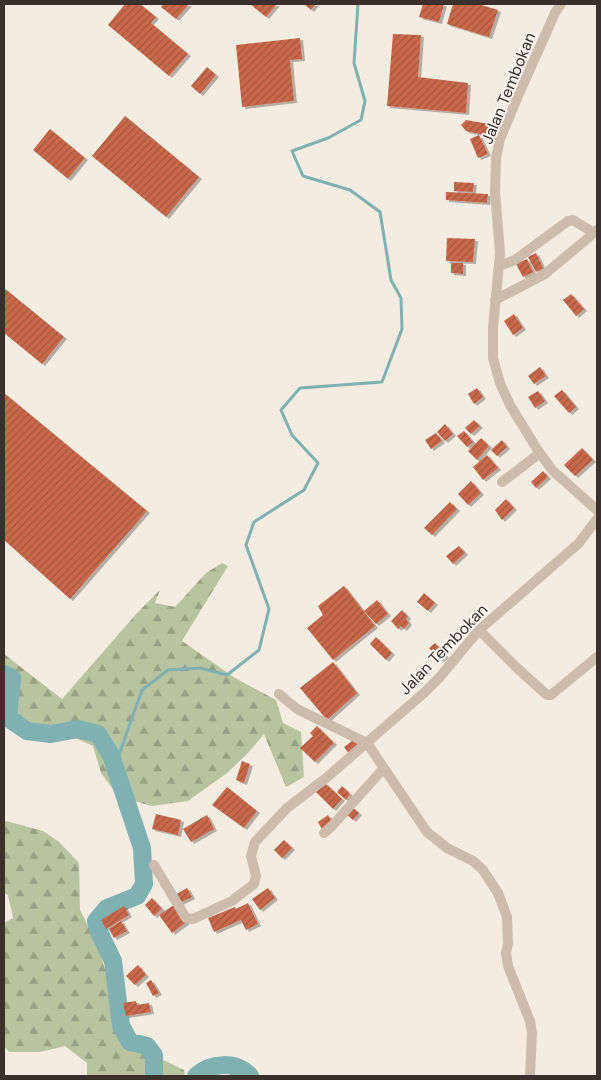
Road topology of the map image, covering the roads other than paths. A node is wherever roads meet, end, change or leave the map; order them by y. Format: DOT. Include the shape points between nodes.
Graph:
graph roads {
  1 [pos="561,4"];
  2 [pos="596,231"];
  3 [pos="504,264"];
  4 [pos="495,300"];
  5 [pos="540,453"];
  6 [pos="502,482"];
  7 [pos="597,510"];
  8 [pos="597,519"];
  9 [pos="479,630"];
  10 [pos="597,656"];
  11 [pos="279,694"];
  12 [pos="367,743"];
  13 [pos="383,769"];
  14 [pos="324,833"];
  15 [pos="154,865"];
  16 [pos="530,1076"];
  1 -- 3 [label="street, Jalan Tembokan" via="500,139 494,177"];
  2 -- 3 [label="street" via="573,220 568,221"];
  2 -- 4 [label="street" via="545,274"];
  3 -- 4 [label="street, Jalan Tembokan"];
  4 -- 5 [label="street, Jalan Tembokan" via="493,358 500,383"];
  5 -- 6 [label="street"];
  5 -- 7 [label="street, Jalan Tembokan" via="552,470"];
  8 -- 9 [label="street, Jalan Tembokan" via="579,543"];
  9 -- 10 [label="street" via="547,695"];
  9 -- 12 [label="street, Jalan Tembokan" via="439,678"];
  11 -- 12 [label="street" via="297,709"];
  12 -- 13 [label="street"];
  12 -- 15 [label="street, Jalan Tembokan" via="287,808 255,842 251,856 254,884 232,901 193,919 186,918"];
  13 -- 14 [label="street"];
  13 -- 16 [label="street" via="427,832 483,870 501,900 507,917 506,953 511,977 532,1032"];
}
